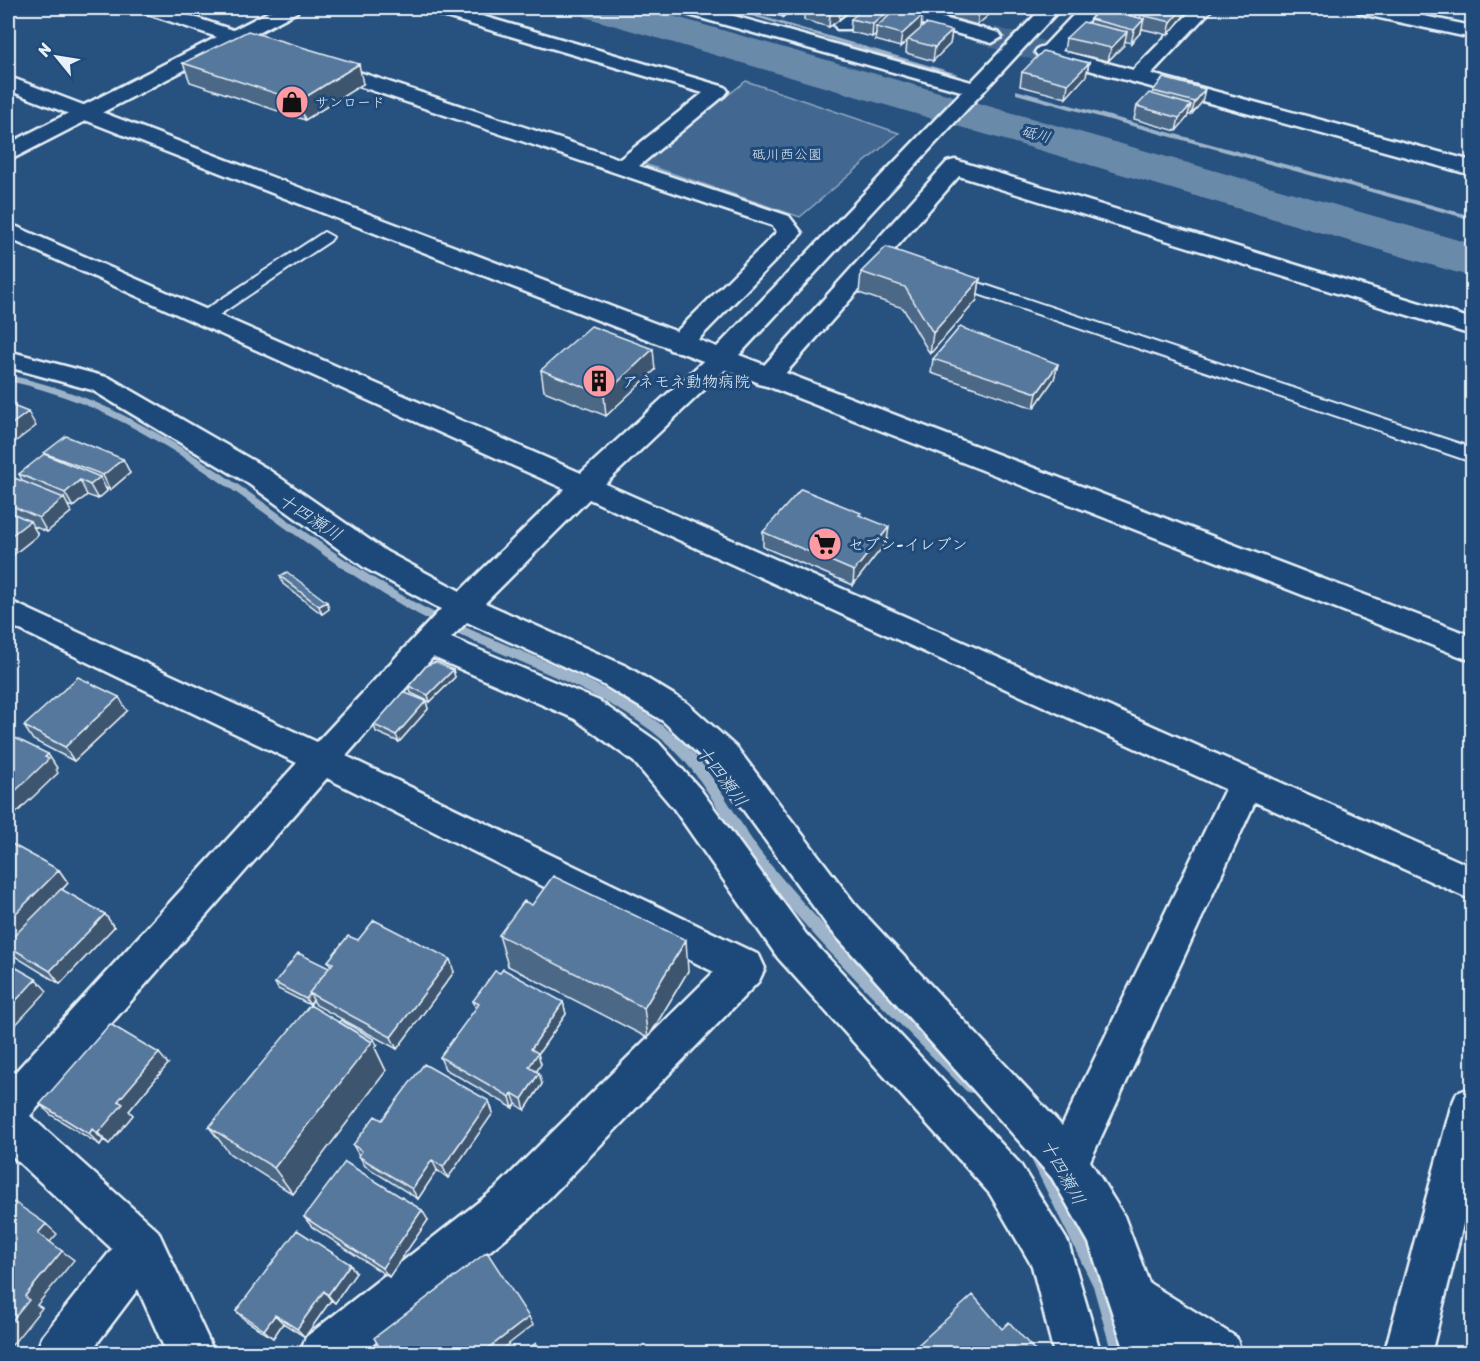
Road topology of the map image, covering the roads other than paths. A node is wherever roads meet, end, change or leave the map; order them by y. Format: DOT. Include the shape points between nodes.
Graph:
graph roads {
  1 [pos="149,8"];
  2 [pos="290,8"];
  3 [pos="436,8"];
  4 [pos="686,8"];
  5 [pos="867,8"];
  6 [pos="886,8"];
  7 [pos="1052,8"];
  8 [pos="1090,8"];
  9 [pos="1204,8"];
  10 [pos="1361,8"];
  11 [pos="844,25"];
  12 [pos="1473,32"];
  13 [pos="234,36"];
  14 [pos="992,38"];
  15 [pos="1137,77"];
  16 [pos="8,83"];
  17 [pos="973,92"];
  18 [pos="86,112"];
  19 [pos="8,152"];
  20 [pos="624,167"];
  21 [pos="1473,168"];
  22 [pos="8,230"];
  23 [pos="324,237"];
  24 [pos="934,273"];
  25 [pos="203,317"];
  26 [pos="1473,327"];
  27 [pos="679,344"];
  28 [pos="8,359"];
  29 [pos="720,360"];
  30 [pos="767,378"];
  31 [pos="1473,455"];
  32 [pos="585,486"];
  33 [pos="462,606"];
  34 [pos="8,611"];
  35 [pos="428,641"];
  36 [pos="1473,649"];
  37 [pos="323,760"];
  38 [pos="1246,783"];
  39 [pos="1473,884"];
  40 [pos="1473,1107"];
  41 [pos="8,1110"];
  42 [pos="8,1124"];
  43 [pos="1067,1163"];
  44 [pos="142,1247"];
  45 [pos="1133,1300"];
  46 [pos="59,1353"];
  47 [pos="192,1353"];
  48 [pos="323,1353"];
  49 [pos="1077,1353"];
  50 [pos="1150,1353"];
  51 [pos="1219,1353"];
  52 [pos="1407,1353"];
  1 -- 13 [label="street"];
  2 -- 13 [label="street"];
  3 -- 20 [label="street" via="718,91"];
  4 -- 17 [label="street"];
  5 -- 11 [label="street"];
  6 -- 14 [label="street"];
  7 -- 17 [label="street"];
  8 -- 15 [label="street" via="1046,53"];
  9 -- 15 [label="street"];
  10 -- 12 [label="street"];
  13 -- 18 [label="street"];
  13 -- 20 [label="street"];
  15 -- 21 [label="street"];
  16 -- 18 [label="street"];
  17 -- 29 [label="street"];
  18 -- 19 [label="street"];
  18 -- 27 [label="street"];
  20 -- 27 [label="street" via="781,221 790,233"];
  22 -- 25 [label="street"];
  23 -- 25 [label="lane"];
  24 -- 31 [label="lane"];
  25 -- 32 [label="street"];
  26 -- 30 [label="street" via="955,167 890,258"];
  27 -- 29 [label="street"];
  28 -- 33 [label="street" via="101,384 256,475 376,560"];
  29 -- 30 [label="street"];
  29 -- 32 [label="street"];
  30 -- 36 [label="street"];
  32 -- 33 [label="street"];
  32 -- 38 [label="street"];
  33 -- 35 [label="street"];
  33 -- 43 [label="street" via="614,675 675,712 725,758 842,916"];
  34 -- 37 [label="street"];
  35 -- 37 [label="street"];
  35 -- 49 [label="street" via="587,710 646,752 687,799 792,946 1005,1179 1052,1258"];
  37 -- 41 [label="street"];
  37 -- 48 [label="street" via="745,968 511,1205"];
  38 -- 39 [label="street"];
  38 -- 43 [label="street"];
  40 -- 52 [label="street"];
  42 -- 44 [label="street"];
  43 -- 45 [label="street" via="1108,1232"];
  44 -- 46 [label="street"];
  44 -- 47 [label="street"];
  45 -- 50 [label="street"];
  45 -- 51 [label="street"];
}
